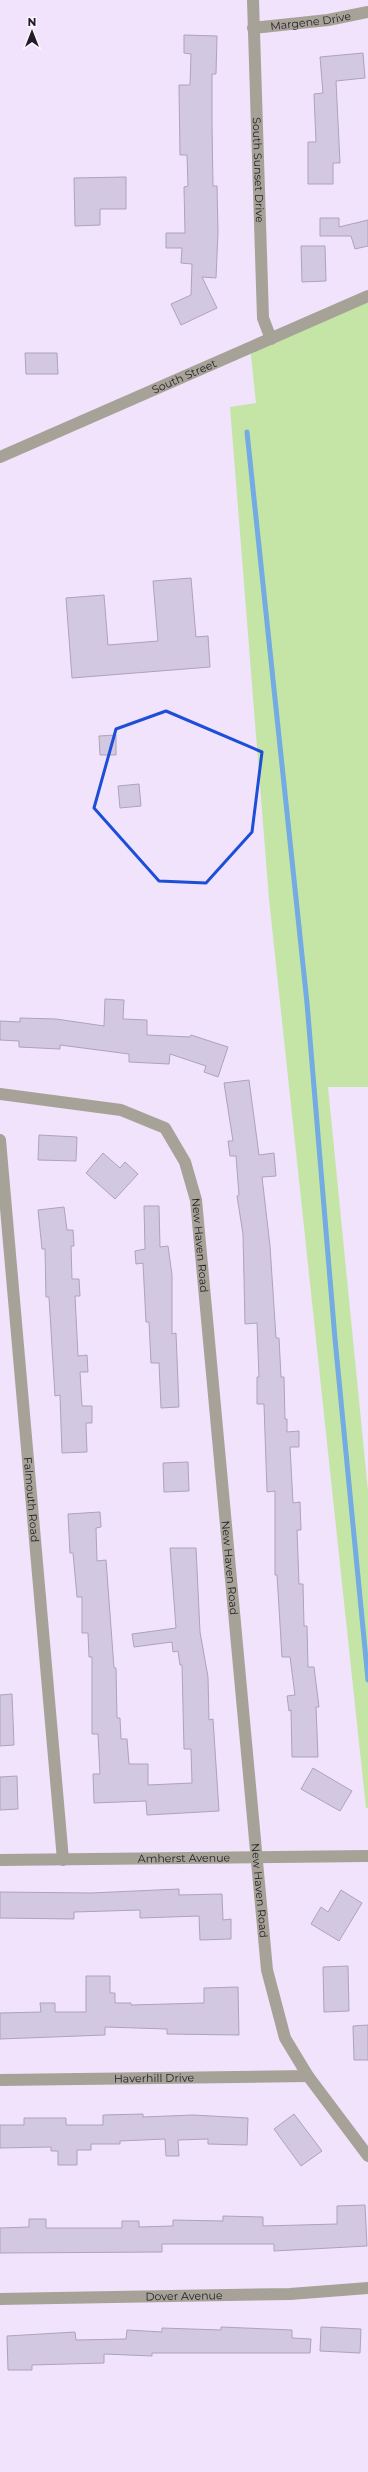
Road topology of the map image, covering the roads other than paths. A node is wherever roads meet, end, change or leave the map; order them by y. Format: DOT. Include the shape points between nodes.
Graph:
graph roads {
  1 [pos="253,0"];
  2 [pos="368,12"];
  3 [pos="253,28"];
  4 [pos="368,296"];
  5 [pos="271,339"];
  6 [pos="0,457"];
  7 [pos="0,1094"];
  8 [pos="0,1140"];
  9 [pos="368,1856"];
  10 [pos="257,1857"];
  11 [pos="0,1860"];
  12 [pos="63,1860"];
  13 [pos="308,2076"];
  14 [pos="0,2080"];
  15 [pos="368,2156"];
  16 [pos="368,2288"];
  17 [pos="0,2299"];
  1 -- 3 [label="street, South Sunset Drive"];
  2 -- 3 [label="street, Margene Drive" via="328,20"];
  3 -- 5 [label="street, South Sunset Drive" via="263,318"];
  4 -- 5 [label="street, South Street"];
  5 -- 6 [label="street, South Street"];
  7 -- 10 [label="street, New Haven Road" via="121,1110 165,1128 185,1162 196,1200"];
  8 -- 12 [label="street, Falmouth Road"];
  9 -- 10 [label="street, Amherst Avenue"];
  10 -- 12 [label="street, Amherst Avenue"];
  10 -- 13 [label="street, New Haven Road" via="267,1970 285,2038"];
  11 -- 12 [label="street, Amherst Avenue"];
  13 -- 14 [label="street, Haverhill Drive"];
  13 -- 15 [label="street, New Haven Road"];
  16 -- 17 [label="street, Dover Avenue" via="290,2294"];
}
